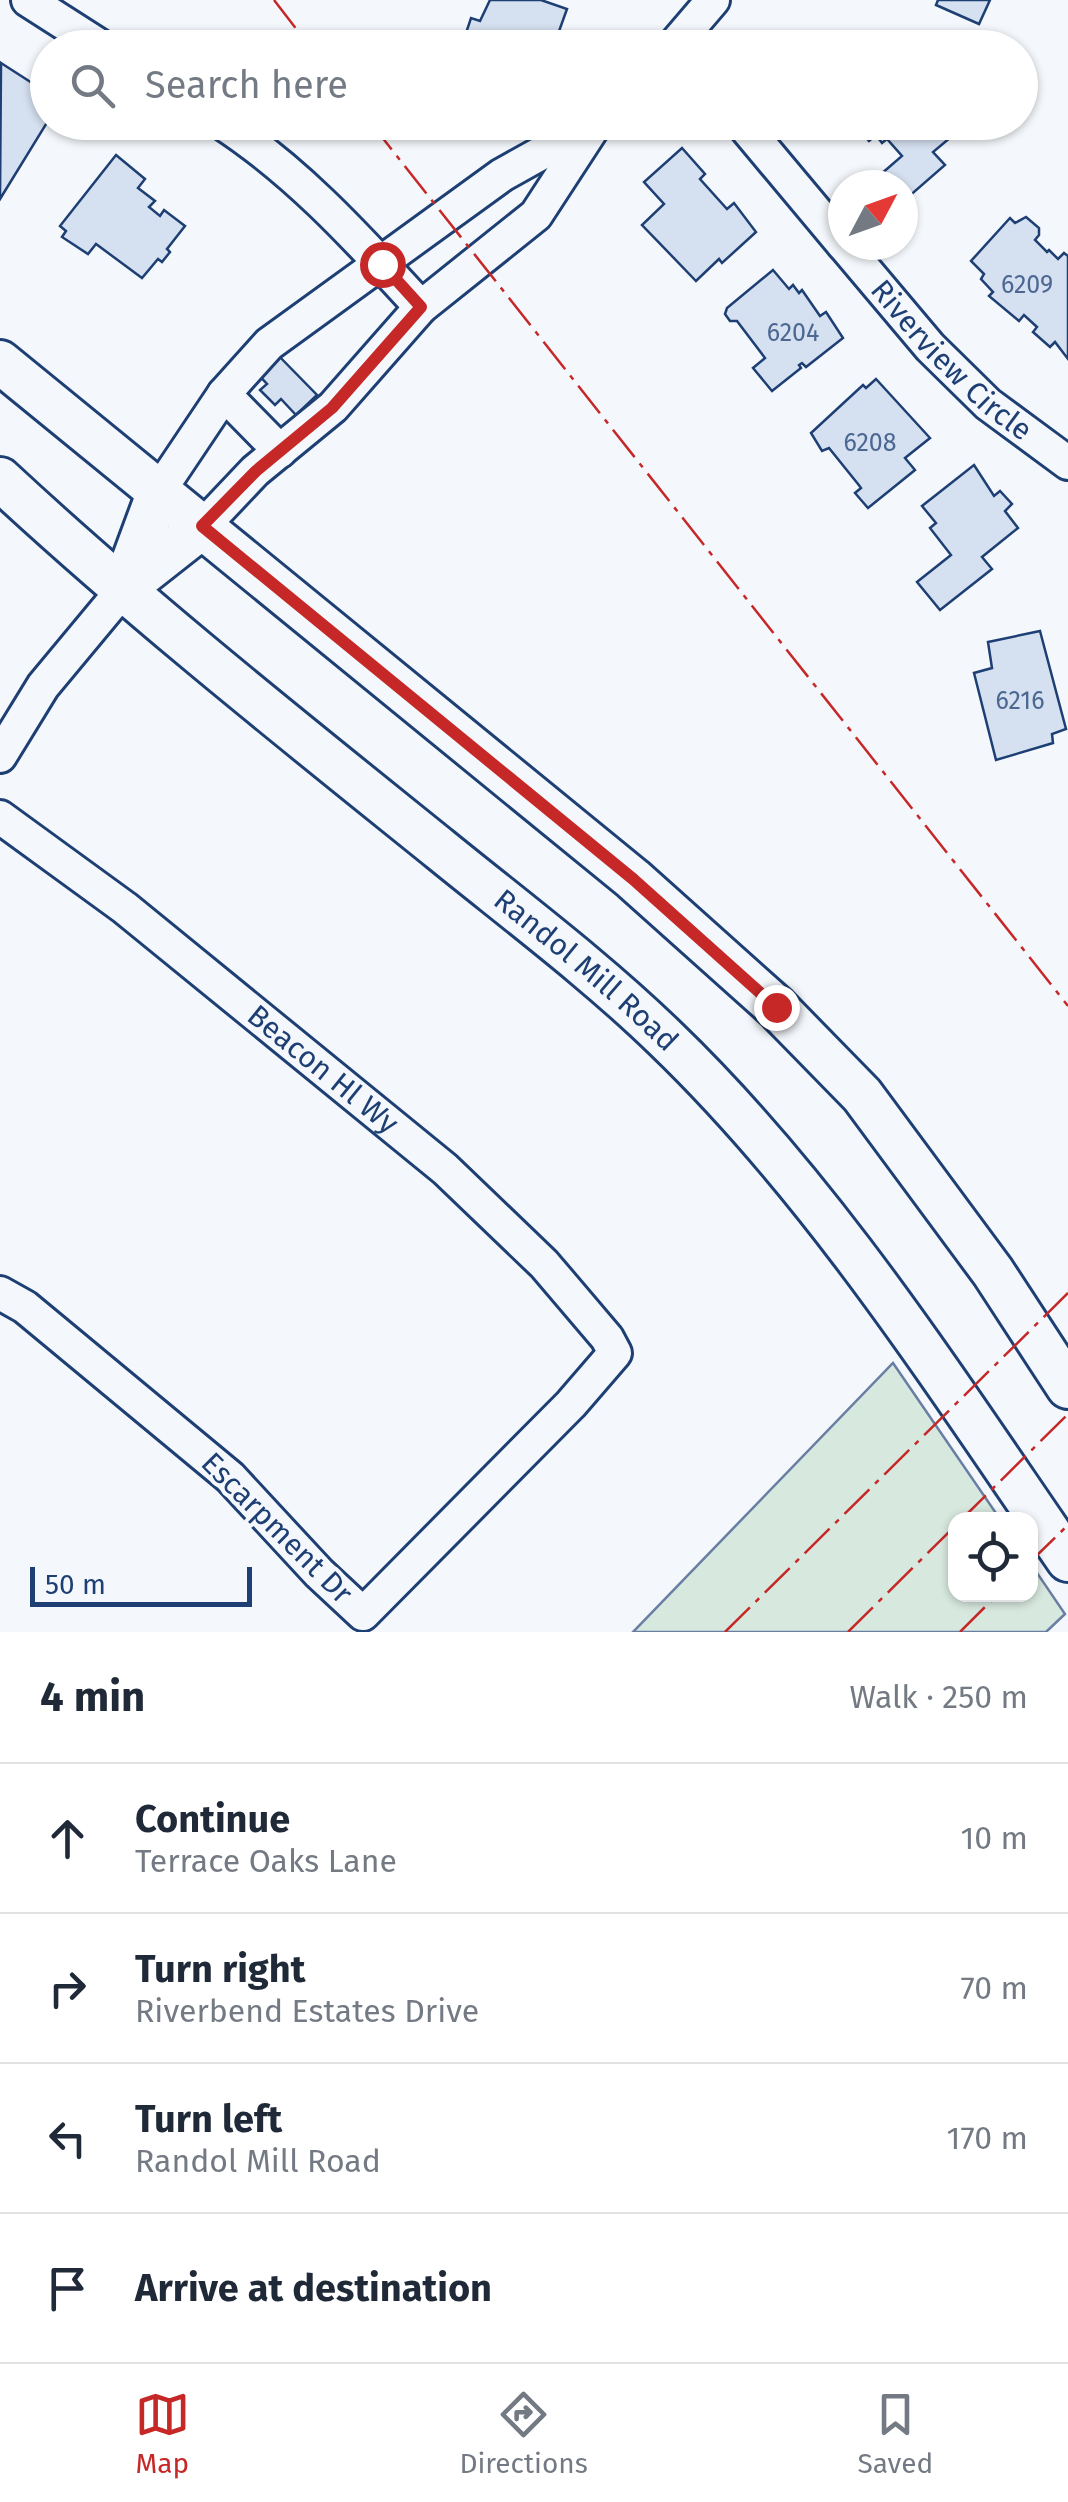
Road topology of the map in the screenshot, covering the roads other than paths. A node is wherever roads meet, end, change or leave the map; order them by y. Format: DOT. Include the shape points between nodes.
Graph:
graph roads {
  1 [pos="28,0"];
  2 [pos="712,0"];
  3 [pos="75,30"];
  4 [pos="688,30"];
  5 [pos="248,140"];
  6 [pos="567,140"];
  7 [pos="585,140"];
  8 [pos="756,140"];
  9 [pos="828,225"];
  10 [pos="857,260"];
  11 [pos="382,264"];
  12 [pos="421,307"];
  13 [pos="0,362"];
  14 [pos="224,394"];
  15 [pos="280,451"];
  16 [pos="1068,463"];
  17 [pos="0,478"];
  18 [pos="160,491"];
  19 [pos="202,526"];
  20 [pos="122,591"];
  21 [pos="0,756"];
  22 [pos="0,817"];
  23 [pos="0,1293"];
  24 [pos="615,1353"];
  25 [pos="1068,1388"];
  26 [pos="1068,1560"];
  1 -- 3 [label="street"];
  2 -- 4 [label="street"];
  5 -- 11 [label="street" via="323,202"];
  6 -- 11 [label="street" via="502,175"];
  7 -- 12 [label="street" via="536,215"];
  8 -- 9 [label="street, Riverview Circle"];
  10 -- 16 [label="street, Riverview Circle" via="988,404"];
  11 -- 12 [label="street"];
  11 -- 14 [label="street" via="269,344"];
  12 -- 15 [label="street" via="332,408"];
  13 -- 18 [label="main road"];
  14 -- 15 [label="street"];
  14 -- 18 [label="street"];
  15 -- 19 [label="street"];
  17 -- 20 [label="main road, Randol Mill Road"];
  18 -- 19 [label="main road"];
  18 -- 20 [label="main road"];
  19 -- 20 [label="main road"];
  19 -- 25 [label="main road" via="633,879 776,1007 862,1095 993,1272"];
  20 -- 21 [label="street" via="43,686"];
  20 -- 26 [label="main road, Randol Mill Road" via="665,1038 837,1232"];
  22 -- 24 [label="street, Beacon Hl Wy" via="125,908 445,1169 544,1264"];
  23 -- 24 [label="street, Escarpment Dr" via="206,1456 363,1614"];
}
